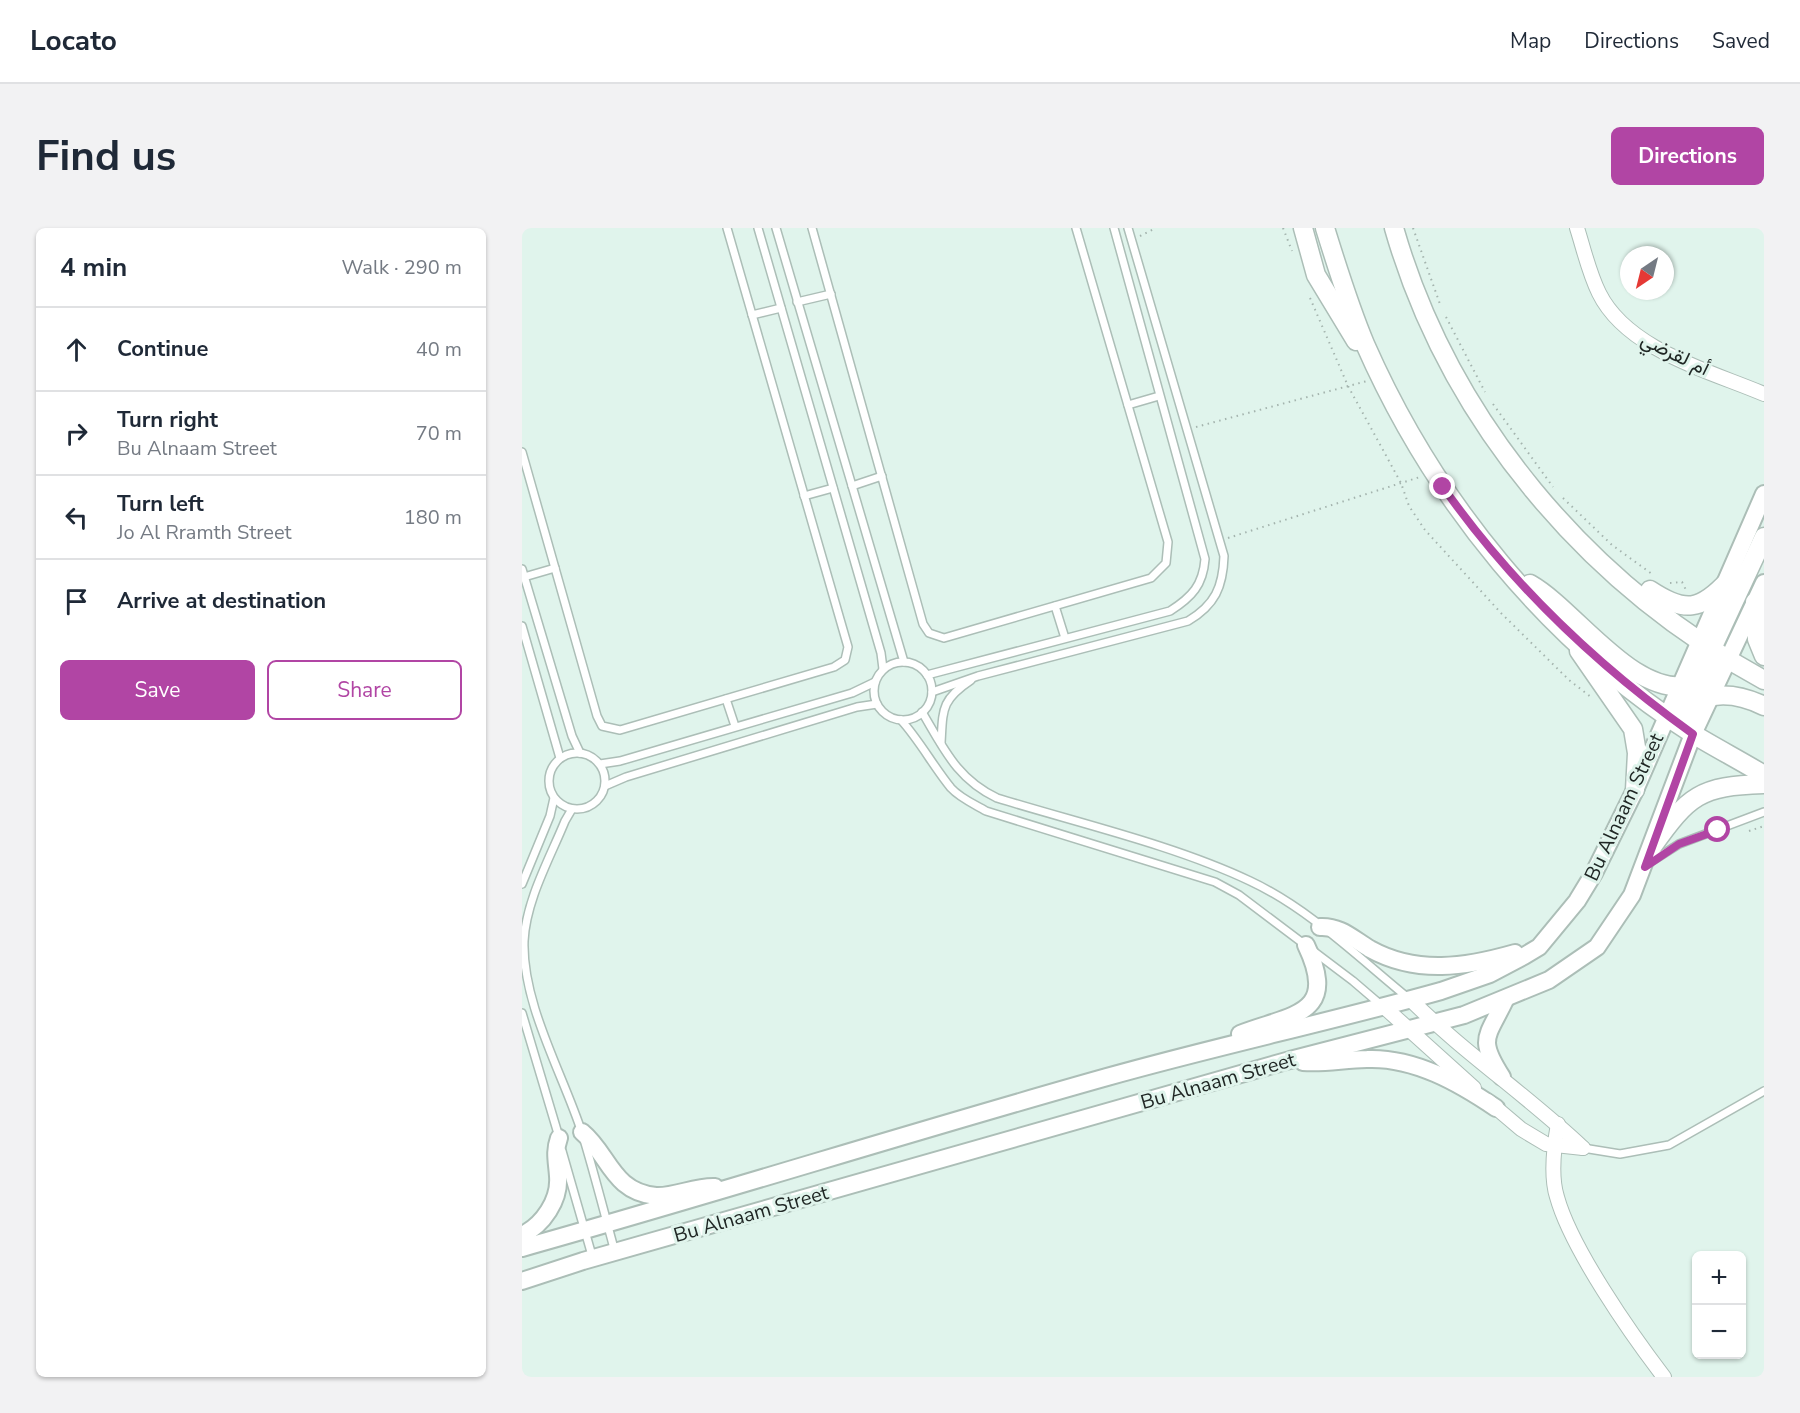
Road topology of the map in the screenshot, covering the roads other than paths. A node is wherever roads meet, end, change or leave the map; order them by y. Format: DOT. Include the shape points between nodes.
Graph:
graph roads {
  1 [pos="727,228"];
  2 [pos="758,228"];
  3 [pos="776,228"];
  4 [pos="812,228"];
  5 [pos="1076,228"];
  6 [pos="1114,228"];
  7 [pos="1128,228"];
  8 [pos="1303,228"];
  9 [pos="1325,228"];
  10 [pos="1394,228"];
  11 [pos="1577,228"];
  12 [pos="831,294"];
  13 [pos="797,302"];
  14 [pos="781,308"];
  15 [pos="752,315"];
  16 [pos="1380,377"];
  17 [pos="1764,394"];
  18 [pos="1159,396"];
  19 [pos="1128,405"];
  20 [pos="522,453"];
  21 [pos="882,476"];
  22 [pos="852,486"];
  23 [pos="833,488"];
  24 [pos="1764,494"];
  25 [pos="804,496"];
  26 [pos="1764,537"];
  27 [pos="555,568"];
  28 [pos="522,569"];
  29 [pos="524,577"];
  30 [pos="1620,580"];
  31 [pos="1516,581"];
  32 [pos="1728,581"];
  33 [pos="1764,583"];
  34 [pos="1755,602"];
  35 [pos="1055,606"];
  36 [pos="522,626"];
  37 [pos="1563,630"];
  38 [pos="1065,638"];
  39 [pos="1715,649"];
  40 [pos="1764,656"];
  41 [pos="904,662"];
  42 [pos="883,669"];
  43 [pos="927,675"];
  44 [pos="978,676"];
  45 [pos="1764,680"];
  46 [pos="875,682"];
  47 [pos="1694,690"];
  48 [pos="932,692"];
  49 [pos="726,699"];
  50 [pos="1689,703"];
  51 [pos="877,704"];
  52 [pos="1764,706"];
  53 [pos="922,712"];
  54 [pos="1666,715"];
  55 [pos="901,720"];
  56 [pos="735,726"];
  57 [pos="1693,734"];
  58 [pos="941,743"];
  59 [pos="580,753"];
  60 [pos="560,758"];
  61 [pos="600,764"];
  62 [pos="1764,775"];
  63 [pos="1764,784"];
  64 [pos="605,786"];
  65 [pos="1635,790"];
  66 [pos="554,798"];
  67 [pos="572,810"];
  68 [pos="1764,812"];
  69 [pos="1652,847"];
  70 [pos="1645,867"];
  71 [pos="522,884"];
  72 [pos="1320,927"];
  73 [pos="1306,945"];
  74 [pos="1539,946"];
  75 [pos="1410,999"];
  76 [pos="1505,1000"];
  77 [pos="1383,1006"];
  78 [pos="522,1013"];
  79 [pos="1434,1024"];
  80 [pos="1409,1030"];
  81 [pos="1223,1049"];
  82 [pos="1290,1060"];
  83 [pos="1502,1077"];
  84 [pos="1764,1091"];
  85 [pos="1496,1108"];
  86 [pos="1558,1124"];
  87 [pos="582,1132"];
  88 [pos="559,1138"];
  89 [pos="1554,1145"];
  90 [pos="1583,1148"];
  91 [pos="731,1190"];
  92 [pos="607,1224"];
  93 [pos="585,1231"];
  94 [pos="522,1235"];
  95 [pos="522,1248"];
  96 [pos="615,1253"];
  97 [pos="593,1259"];
  98 [pos="522,1281"];
  99 [pos="1664,1377"];
  1 -- 15 [label="lane"];
  2 -- 14 [label="lane"];
  3 -- 13 [label="lane"];
  4 -- 12 [label="lane"];
  5 -- 19 [label="lane"];
  6 -- 18 [label="lane"];
  7 -- 44 [label="lane" via="1224,556 1224,576 1216,598 1188,621"];
  8 -- 16 [label="main road" via="1317,275"];
  9 -- 16 [label="main road" via="1344,290"];
  10 -- 30 [label="main road" via="1432,331 1477,414 1541,500"];
  11 -- 17 [label="street, أم لقرضي" via="1600,296 1622,324 1661,350"];
  12 -- 13 [label="lane"];
  12 -- 21 [label="lane"];
  13 -- 22 [label="lane"];
  14 -- 15 [label="lane"];
  14 -- 23 [label="lane"];
  15 -- 25 [label="lane"];
  16 -- 31 [label="main road" via="1433,473 1486,547"];
  18 -- 19 [label="lane"];
  18 -- 38 [label="lane" via="1203,553 1204,574 1187,600 1170,610"];
  19 -- 35 [label="lane" via="1168,542 1166,563 1151,578"];
  20 -- 27 [label="lane"];
  21 -- 22 [label="lane"];
  21 -- 35 [label="lane" via="923,624 929,633 944,638"];
  22 -- 41 [label="lane"];
  23 -- 25 [label="lane"];
  23 -- 42 [label="lane"];
  24 -- 32 [label="street"];
  25 -- 49 [label="lane" via="848,647 845,660 834,667"];
  26 -- 39 [label="main road"];
  27 -- 29 [label="lane"];
  27 -- 49 [label="lane" via="602,726 620,730"];
  28 -- 29 [label="lane"];
  29 -- 59 [label="lane"];
  30 -- 32 [label="main road" via="1666,601 1692,607 1711,599"];
  30 -- 39 [label="main road"];
  31 -- 37 [label="main road"];
  31 -- 47 [label="main road" via="1538,589 1636,672 1664,685"];
  32 -- 39 [label="street"];
  33 -- 34 [label="street"];
  34 -- 39 [label="street"];
  34 -- 40 [label="main road" via="1757,639"];
  35 -- 38 [label="lane"];
  36 -- 60 [label="lane"];
  37 -- 54 [label="main road"];
  37 -- 65 [label="main road" via="1633,729 1637,753"];
  38 -- 43 [label="lane"];
  39 -- 45 [label="main road"];
  39 -- 47 [label="main road"];
  41 -- 42 [label="lane"];
  41 -- 43 [label="lane" via="918,666"];
  42 -- 46 [label="lane"];
  43 -- 48 [label="lane"];
  44 -- 48 [label="lane"];
  44 -- 58 [label="lane" via="951,694 944,711"];
  46 -- 51 [label="lane"];
  46 -- 56 [label="lane" via="852,693"];
  47 -- 50 [label="main road"];
  47 -- 52 [label="main road" via="1737,696"];
  47 -- 54 [label="street, Bu Alnaam Street"];
  47 -- 57 [label="street, Bu Alnaam Street"];
  48 -- 53 [label="lane"];
  49 -- 56 [label="lane"];
  50 -- 54 [label="main road"];
  50 -- 57 [label="main road"];
  51 -- 55 [label="lane" via="887,715"];
  51 -- 64 [label="lane" via="846,710"];
  53 -- 55 [label="lane"];
  53 -- 58 [label="lane"];
  54 -- 57 [label="main road"];
  54 -- 65 [label="street, Bu Alnaam Street"];
  55 -- 73 [label="lane" via="952,789 967,801 986,811 1215,882"];
  56 -- 61 [label="lane"];
  57 -- 62 [label="main road"];
  57 -- 69 [label="street, Bu Alnaam Street"];
  58 -- 72 [label="lane" via="961,774 987,794 1219,868 1251,881"];
  59 -- 60 [label="lane"];
  59 -- 61 [label="lane"];
  60 -- 66 [label="lane" via="548,777"];
  61 -- 64 [label="lane"];
  63 -- 69 [label="main road" via="1730,785 1701,793 1675,814"];
  64 -- 67 [label="lane" via="594,804"];
  65 -- 74 [label="street, Bu Alnaam Street" via="1577,901"];
  66 -- 67 [label="lane"];
  66 -- 71 [label="lane"];
  67 -- 87 [label="lane" via="530,907 524,942 540,1024"];
  68 -- 70 [label="lane" via="1679,844"];
  69 -- 70 [label="street, Bu Alnaam Street"];
  70 -- 76 [label="street, Bu Alnaam Street" via="1632,895 1597,947 1557,976"];
  72 -- 74 [label="street" via="1338,930 1370,949 1404,962 1443,968 1471,966"];
  72 -- 75 [label="lane"];
  73 -- 77 [label="lane"];
  73 -- 81 [label="street" via="1318,977 1311,1002 1299,1013 1237,1035"];
  74 -- 75 [label="street, Bu Alnaam Street" via="1491,974"];
  75 -- 77 [label="street, Bu Alnaam Street"];
  75 -- 79 [label="street"];
  76 -- 79 [label="street, Bu Alnaam Street"];
  76 -- 83 [label="street" via="1486,1044"];
  77 -- 80 [label="street"];
  77 -- 81 [label="street, Bu Alnaam Street"];
  78 -- 88 [label="lane"];
  79 -- 80 [label="street, Bu Alnaam Street"];
  79 -- 83 [label="street"];
  80 -- 82 [label="street, Bu Alnaam Street"];
  80 -- 85 [label="street"];
  81 -- 91 [label="street, Bu Alnaam Street" via="1087,1083"];
  82 -- 85 [label="street" via="1324,1064 1368,1059 1401,1062 1448,1080"];
  82 -- 96 [label="street, Bu Alnaam Street"];
  83 -- 86 [label="street"];
  84 -- 90 [label="lane" via="1669,1145 1620,1154"];
  85 -- 89 [label="street" via="1521,1129"];
  86 -- 89 [label="street"];
  86 -- 90 [label="street"];
  87 -- 91 [label="street" via="596,1145 611,1171 634,1189 657,1196 706,1186"];
  87 -- 92 [label="lane"];
  88 -- 93 [label="lane"];
  88 -- 94 [label="street" via="555,1152 556,1194 541,1221"];
  89 -- 90 [label="street"];
  89 -- 99 [label="street" via="1556,1195 1565,1218 1605,1290"];
  91 -- 92 [label="street, Bu Alnaam Street"];
  92 -- 93 [label="street, Bu Alnaam Street"];
  92 -- 96 [label="lane"];
  93 -- 95 [label="street, Bu Alnaam Street"];
  93 -- 97 [label="lane"];
  96 -- 97 [label="street, Bu Alnaam Street"];
  97 -- 98 [label="street, Bu Alnaam Street"];
}
